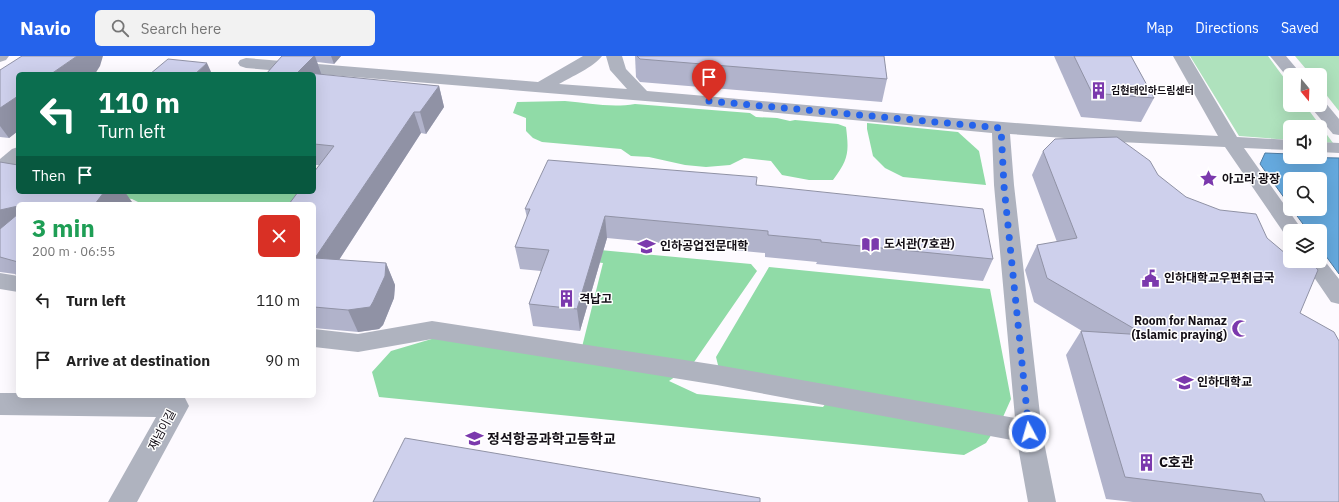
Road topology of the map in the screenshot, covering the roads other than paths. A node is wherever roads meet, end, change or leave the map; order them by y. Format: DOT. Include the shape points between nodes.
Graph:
graph roads {
  1 [pos="594,56"];
  2 [pos="614,56"];
  3 [pos="1181,56"];
  4 [pos="1278,56"];
  5 [pos="246,63"];
  6 [pos="1288,68"];
  7 [pos="542,87"];
  8 [pos="642,96"];
  9 [pos="1324,112"];
  10 [pos="1001,128"];
  11 [pos="1339,130"];
  12 [pos="1231,143"];
  13 [pos="1283,145"];
  14 [pos="1327,147"];
  15 [pos="1339,148"];
  16 [pos="16,155"];
  17 [pos="0,169"];
  18 [pos="1288,224"];
  19 [pos="1319,268"];
  20 [pos="0,281"];
  21 [pos="16,284"];
  22 [pos="1339,296"];
  23 [pos="316,338"];
  24 [pos="0,404"];
  25 [pos="1029,432"];
  26 [pos="122,502"];
  27 [pos="1042,502"];
  1 -- 7 [label="lane"];
  2 -- 8 [label="lane" via="618,70"];
  3 -- 12 [label="lane"];
  4 -- 6 [label="lane"];
  5 -- 7 [label="lane"];
  7 -- 8 [label="lane"];
  8 -- 10 [label="lane"];
  9 -- 11 [label="lane"];
  10 -- 12 [label="lane"];
  10 -- 25 [label="lane" via="1004,186"];
  12 -- 13 [label="lane"];
  12 -- 18 [label="lane"];
  14 -- 15 [label="lane"];
  16 -- 17 [label="lane"];
  19 -- 22 [label="lane"];
  20 -- 21 [label="lane"];
  23 -- 25 [label="lane" via="358,343 432,330 717,375"];
  24 -- 26 [label="lane, 재넘이길" via="176,406"];
  25 -- 27 [label="lane"];
}
